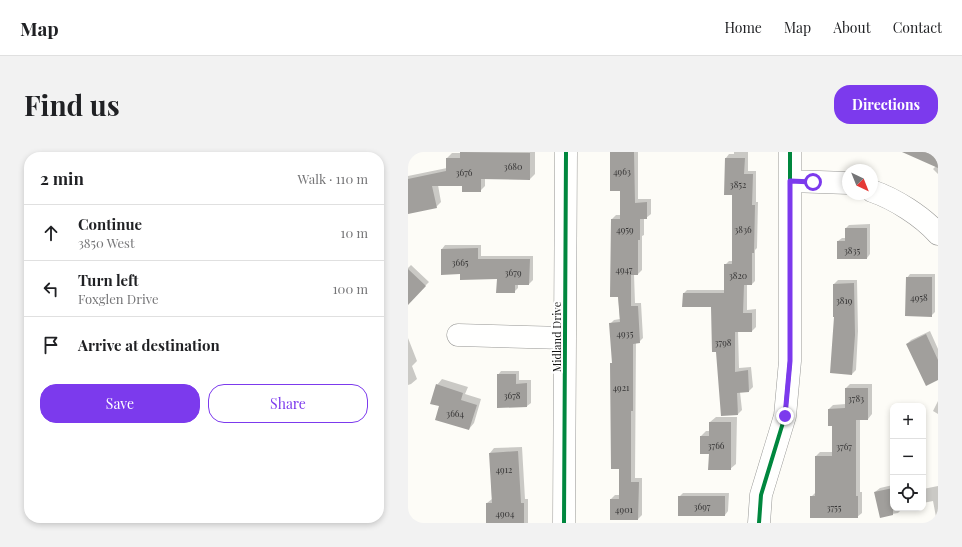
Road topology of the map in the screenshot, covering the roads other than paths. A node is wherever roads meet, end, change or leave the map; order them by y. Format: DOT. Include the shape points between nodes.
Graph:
graph roads {
  1 [pos="566,152"];
  2 [pos="790,152"];
  3 [pos="790,181"];
  4 [pos="842,183"];
  5 [pos="878,193"];
  6 [pos="938,234"];
  7 [pos="458,335"];
  8 [pos="565,338"];
  9 [pos="564,523"];
  10 [pos="759,523"];
  1 -- 8 [label="street, Midland Drive"];
  2 -- 3 [label="street"];
  3 -- 4 [label="street"];
  3 -- 10 [label="street" via="790,361 786,408 761,495"];
  5 -- 6 [label="street" via="928,223"];
  7 -- 8 [label="street"];
  8 -- 9 [label="street, Midland Drive"];
}
